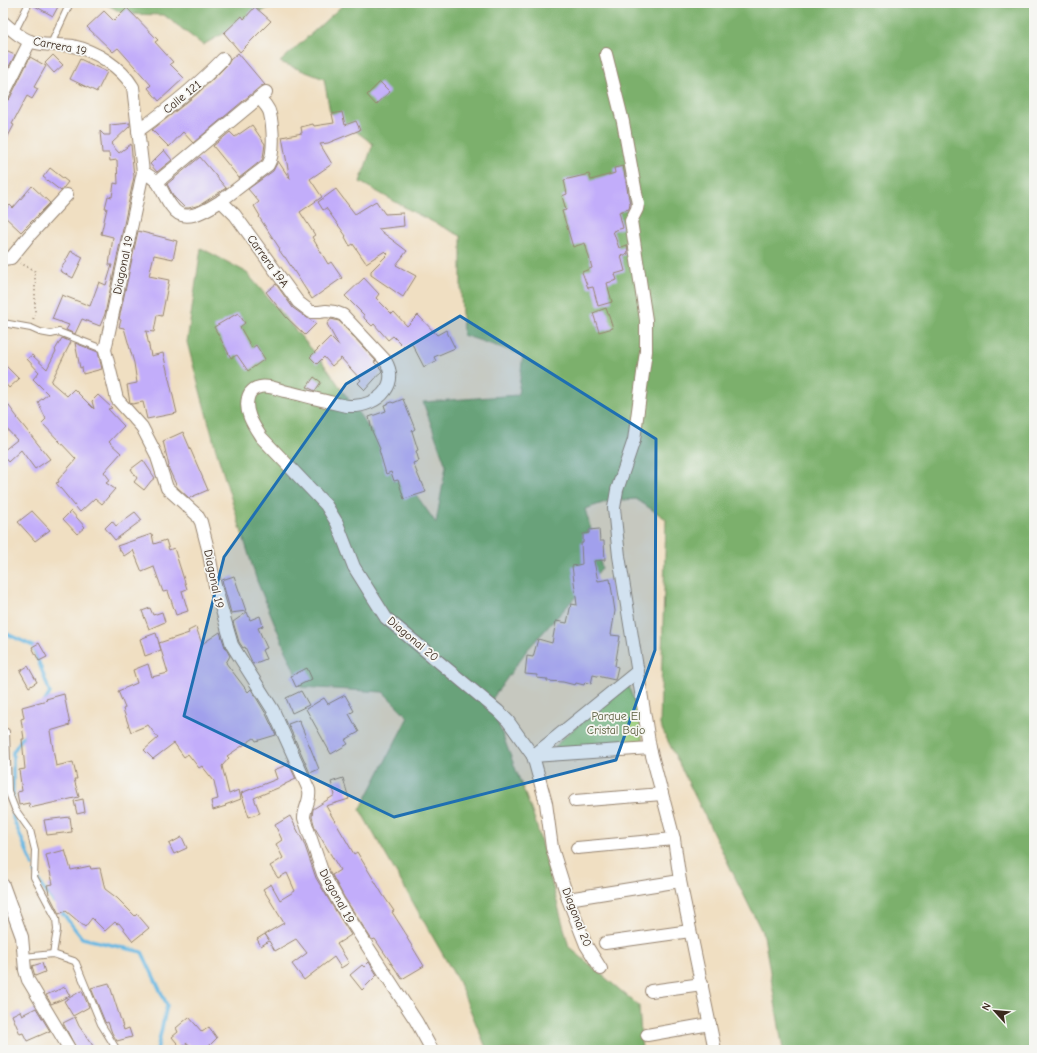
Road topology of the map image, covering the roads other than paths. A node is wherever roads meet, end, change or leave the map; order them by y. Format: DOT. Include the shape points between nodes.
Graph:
graph roads {
  1 [pos="29,3"];
  2 [pos="70,3"];
  3 [pos="3,22"];
  4 [pos="14,33"];
  5 [pos="30,41"];
  6 [pos="51,44"];
  7 [pos="606,54"];
  8 [pos="223,59"];
  9 [pos="133,87"];
  10 [pos="3,94"];
  11 [pos="138,131"];
  12 [pos="143,172"];
  13 [pos="157,182"];
  14 [pos="67,195"];
  15 [pos="221,201"];
  16 [pos="7,258"];
  17 [pos="3,323"];
  18 [pos="105,350"];
  19 [pos="391,376"];
  20 [pos="638,671"];
  21 [pos="6,732"];
  22 [pos="650,748"];
  23 [pos="533,756"];
  24 [pos="662,794"];
  25 [pos="576,800"];
  26 [pos="674,839"];
  27 [pos="577,848"];
  28 [pos="680,881"];
  29 [pos="3,885"];
  30 [pos="568,899"];
  31 [pos="690,931"];
  32 [pos="605,943"];
  33 [pos="53,954"];
  34 [pos="24,957"];
  35 [pos="601,969"];
  36 [pos="702,984"];
  37 [pos="651,991"];
  38 [pos="710,1024"];
  39 [pos="646,1035"];
  40 [pos="70,1050"];
  41 [pos="117,1050"];
  42 [pos="432,1050"];
  43 [pos="715,1050"];
  1 -- 4 [label="lane"];
  2 -- 6 [label="lane"];
  3 -- 4 [label="street, Carrera 19"];
  4 -- 5 [label="street, Carrera 19"];
  5 -- 6 [label="street, Carrera 19"];
  5 -- 10 [label="street"];
  6 -- 9 [label="street, Carrera 19" via="74,46 96,54 118,69"];
  7 -- 20 [label="street" via="623,122 638,204 631,221 646,320 646,351 634,440 616,490 614,508 619,556"];
  8 -- 11 [label="street, Calle 121" via="204,79"];
  9 -- 11 [label="street, Diagonal 19"];
  11 -- 12 [label="street, Diagonal 19"];
  12 -- 13 [label="street"];
  12 -- 18 [label="street, Diagonal 19"];
  13 -- 15 [label="street" via="172,209 184,216 197,214"];
  13 -- 15 [label="street" via="263,95 270,113 273,149 271,160"];
  14 -- 16 [label="street"];
  15 -- 19 [label="street, Carrera 19A" via="235,215 298,302 311,312 330,311 343,315 385,360"];
  17 -- 18 [label="lane" via="51,334 60,332"];
  18 -- 42 [label="street, Diagonal 19" via="117,399 142,427 156,454 167,488 200,520 232,645 273,710 309,790 304,818 323,874"];
  19 -- 23 [label="street, Diagonal 20" via="389,384 378,398 356,406 344,406 260,386 249,393 246,405 251,421 261,437 326,505 337,523 354,566 386,618 498,710"];
  20 -- 22 [label="street"];
  20 -- 23 [label="street"];
  21 -- 33 [label="lane" via="8,791 30,830 35,850 34,877 56,918"];
  22 -- 23 [label="street"];
  22 -- 24 [label="street"];
  23 -- 30 [label="street, Diagonal 20" via="546,803 552,848"];
  24 -- 25 [label="street"];
  24 -- 26 [label="street"];
  26 -- 27 [label="street"];
  26 -- 28 [label="street"];
  28 -- 30 [label="street"];
  28 -- 31 [label="street"];
  29 -- 34 [label="street" via="22,937"];
  30 -- 35 [label="street, Diagonal 20" via="586,945"];
  31 -- 32 [label="street"];
  31 -- 36 [label="street"];
  33 -- 34 [label="lane"];
  33 -- 41 [label="lane" via="76,963 101,1024"];
  34 -- 40 [label="street" via="28,980"];
  36 -- 37 [label="street"];
  36 -- 38 [label="street"];
  38 -- 39 [label="street"];
  38 -- 43 [label="street"];
}
